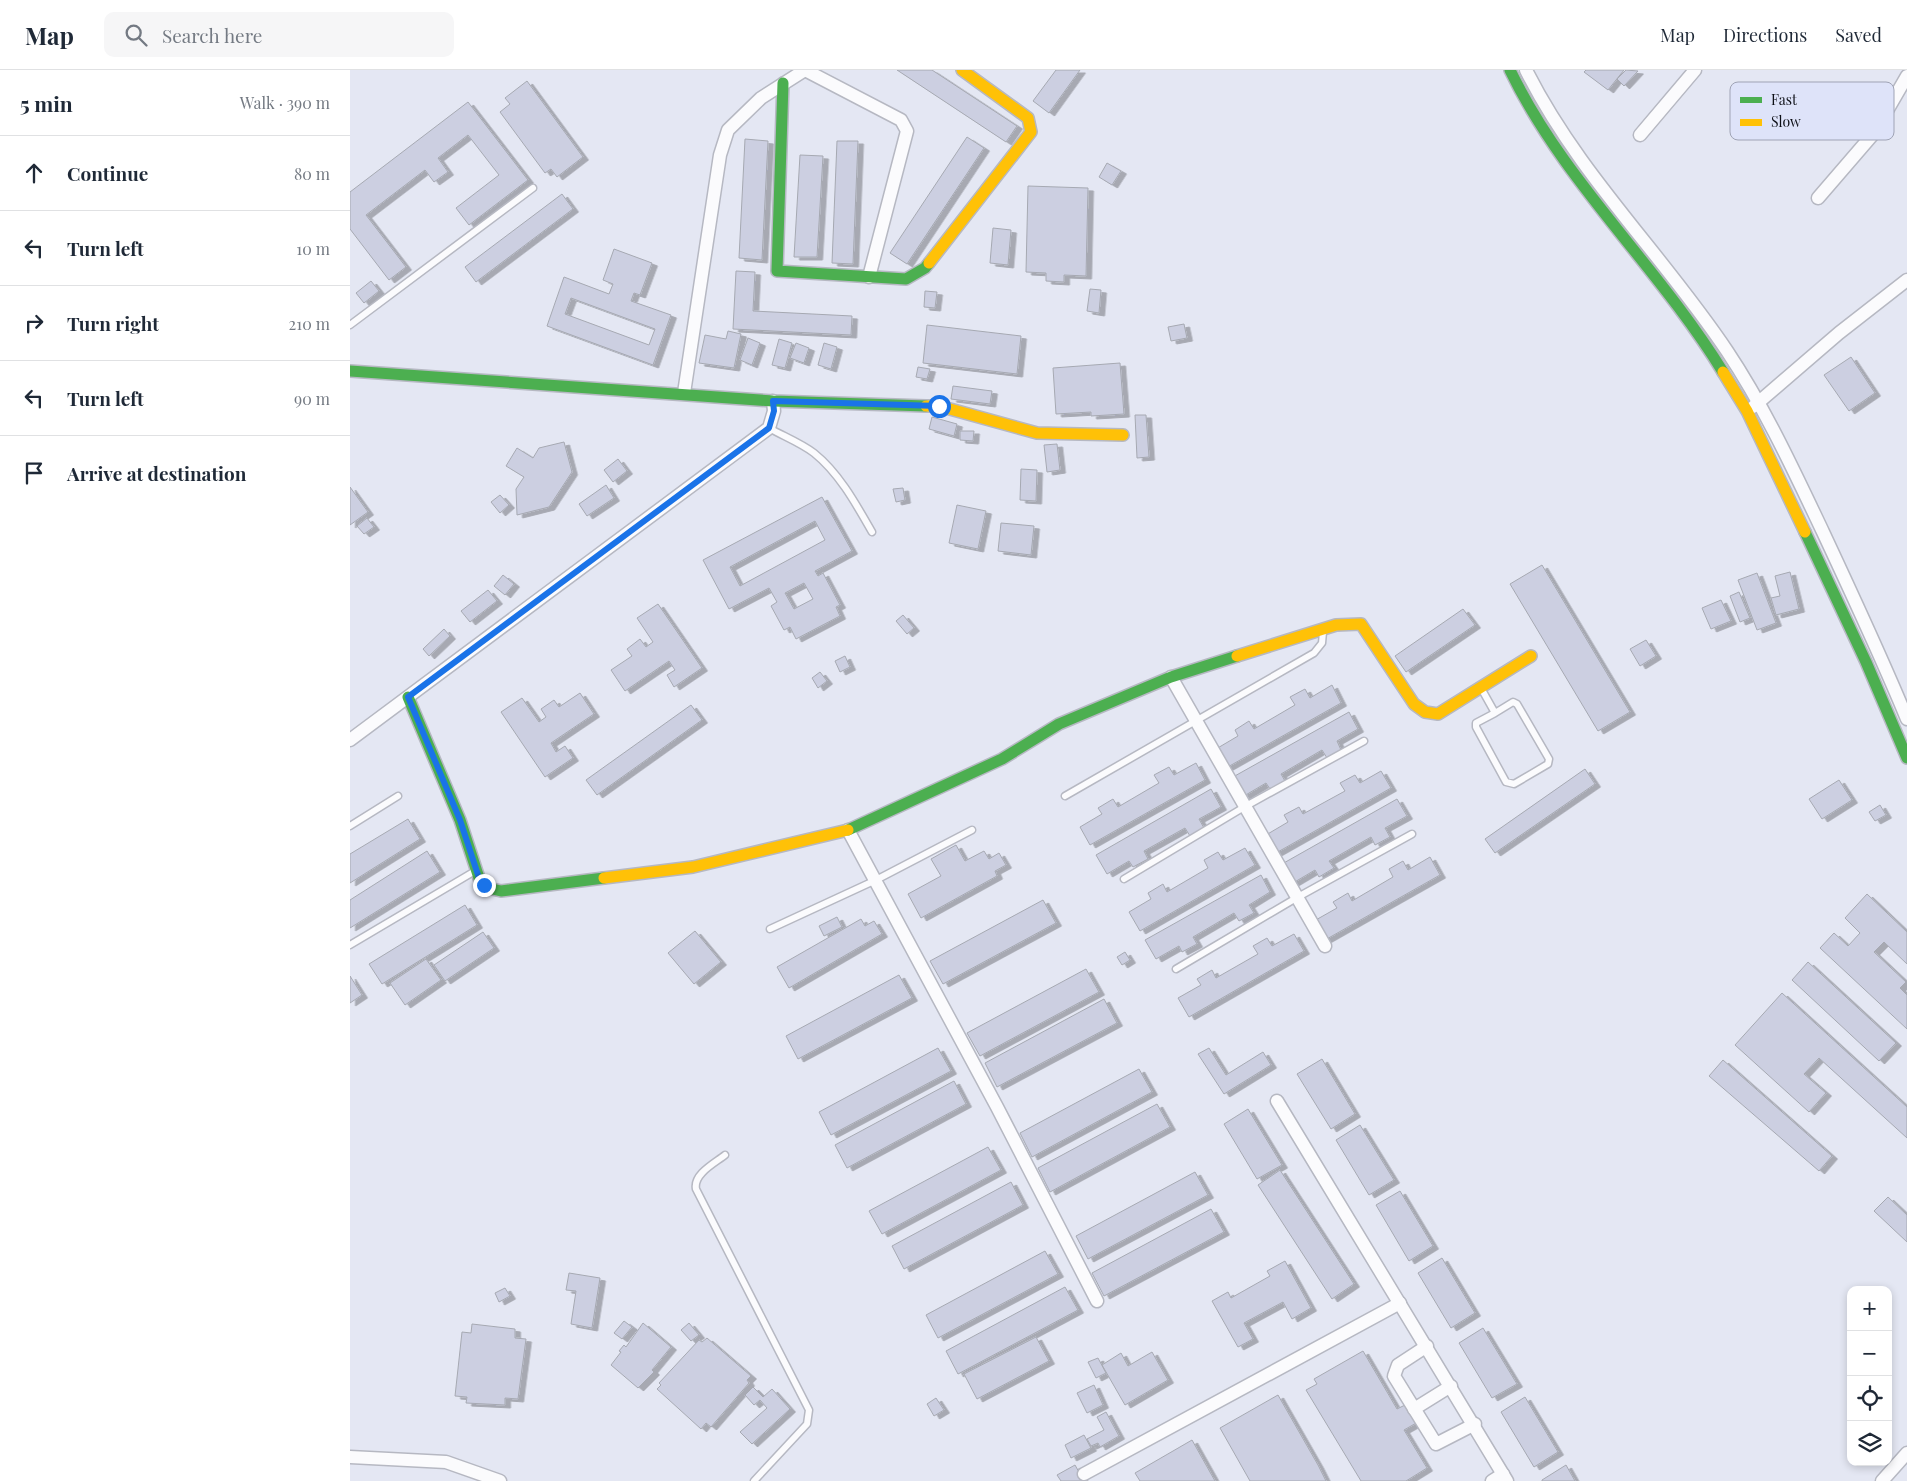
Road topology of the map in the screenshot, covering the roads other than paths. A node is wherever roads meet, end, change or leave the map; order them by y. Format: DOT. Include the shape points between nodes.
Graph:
graph roads {
  1 [pos="805,70"];
  2 [pos="962,70"];
  3 [pos="1510,70"];
  4 [pos="1526,70"];
  5 [pos="1695,70"];
  6 [pos="1907,76"];
  7 [pos="784,83"];
  8 [pos="1894,98"];
  9 [pos="1640,135"];
  10 [pos="1868,140"];
  11 [pos="533,188"];
  12 [pos="1818,198"];
  13 [pos="869,277"];
  14 [pos="1907,280"];
  15 [pos="350,325"];
  16 [pos="350,371"];
  17 [pos="684,393"];
  18 [pos="773,401"];
  19 [pos="1759,403"];
  20 [pos="1748,411"];
  21 [pos="769,428"];
  22 [pos="1123,435"];
  23 [pos="872,532"];
  24 [pos="1323,629"];
  25 [pos="1531,656"];
  26 [pos="1171,677"];
  27 [pos="1481,688"];
  28 [pos="408,697"];
  29 [pos="1495,712"];
  30 [pos="1196,720"];
  31 [pos="1907,720"];
  32 [pos="350,740"];
  33 [pos="1364,741"];
  34 [pos="1907,758"];
  35 [pos="398,796"];
  36 [pos="1065,796"];
  37 [pos="1246,806"];
  38 [pos="350,826"];
  39 [pos="848,830"];
  40 [pos="972,830"];
  41 [pos="1412,834"];
  42 [pos="477,870"];
  43 [pos="1124,879"];
  44 [pos="876,880"];
  45 [pos="1298,897"];
  46 [pos="770,929"];
  47 [pos="350,945"];
  48 [pos="1325,946"];
  49 [pos="1176,969"];
  50 [pos="1277,1101"];
  51 [pos="725,1155"];
  52 [pos="1097,1302"];
  53 [pos="1400,1303"];
  54 [pos="1427,1346"];
  55 [pos="1451,1386"];
  56 [pos="1414,1409"];
  57 [pos="1474,1424"];
  58 [pos="1907,1453"];
  59 [pos="350,1457"];
  60 [pos="1084,1474"];
  61 [pos="1505,1478"];
  62 [pos="500,1481"];
  63 [pos="754,1481"];
  64 [pos="1492,1481"];
  65 [pos="1882,1481"];
  1 -- 7 [label="street"];
  1 -- 13 [label="street" via="901,120 907,131"];
  2 -- 13 [label="street" via="1028,118 1031,132 925,268 906,279"];
  3 -- 20 [label="street" via="1523,97 1581,186 1660,283"];
  4 -- 19 [label="street" via="1593,178 1672,274 1727,351"];
  5 -- 9 [label="street"];
  6 -- 8 [label="street"];
  7 -- 13 [label="street" via="777,271"];
  7 -- 17 [label="street" via="761,98 728,130 720,155"];
  10 -- 12 [label="street"];
  11 -- 15 [label="lane"];
  14 -- 19 [label="street" via="1839,333"];
  16 -- 17 [label="street"];
  17 -- 18 [label="street"];
  18 -- 21 [label="street"];
  18 -- 22 [label="street" via="939,406 1037,433"];
  19 -- 20 [label="street"];
  19 -- 31 [label="street" via="1806,495"];
  20 -- 34 [label="street" via="1866,662"];
  21 -- 23 [label="lane" via="813,453 848,492"];
  21 -- 28 [label="street"];
  24 -- 26 [label="street"];
  24 -- 27 [label="street" via="1361,624 1372,636 1410,698 1424,712 1438,714"];
  24 -- 30 [label="lane" via="1322,643 1314,653"];
  25 -- 27 [label="street"];
  26 -- 30 [label="street"];
  26 -- 39 [label="street" via="1059,724 1002,759"];
  27 -- 29 [label="lane"];
  28 -- 32 [label="street"];
  28 -- 42 [label="street" via="460,820"];
  29 -- 29 [label="lane" via="1513,702 1518,704 1549,760 1543,768 1514,784 1506,782 1476,725"];
  30 -- 36 [label="lane"];
  30 -- 37 [label="street"];
  33 -- 37 [label="lane"];
  35 -- 38 [label="lane"];
  37 -- 43 [label="lane"];
  37 -- 45 [label="street"];
  39 -- 42 [label="street" via="693,867 501,891 488,888 480,881"];
  39 -- 44 [label="street"];
  40 -- 44 [label="lane"];
  41 -- 45 [label="lane"];
  42 -- 47 [label="lane"];
  44 -- 46 [label="lane"];
  44 -- 52 [label="street"];
  45 -- 48 [label="street"];
  45 -- 49 [label="lane"];
  50 -- 53 [label="street"];
  51 -- 63 [label="lane" via="698,1177 696,1189 809,1410 806,1424"];
  53 -- 54 [label="street"];
  53 -- 60 [label="street"];
  54 -- 55 [label="street"];
  54 -- 56 [label="street" via="1398,1365 1394,1376"];
  55 -- 56 [label="street"];
  55 -- 57 [label="street"];
  56 -- 57 [label="street" via="1436,1444"];
  57 -- 61 [label="street"];
  58 -- 65 [label="street"];
  59 -- 62 [label="street" via="446,1462"];
  61 -- 64 [label="street"];
}
